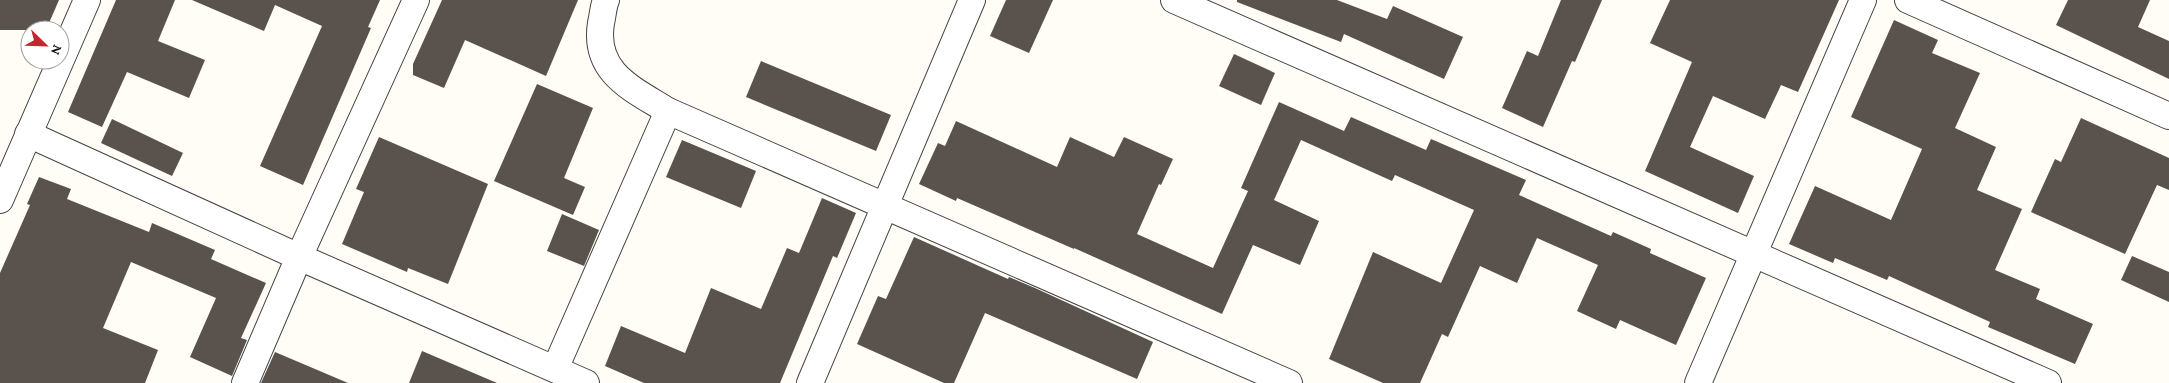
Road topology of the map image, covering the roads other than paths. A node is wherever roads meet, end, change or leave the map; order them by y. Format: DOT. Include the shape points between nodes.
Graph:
graph roads {
  1 [pos="87,0"];
  2 [pos="416,0"];
  3 [pos="606,0"];
  4 [pos="972,0"];
  5 [pos="1174,0"];
  6 [pos="1863,0"];
  7 [pos="1908,0"];
  8 [pos="668,111"];
  9 [pos="2169,116"];
  10 [pos="28,134"];
  11 [pos="0,200"];
  12 [pos="886,205"];
  13 [pos="1753,255"];
  14 [pos="299,257"];
  15 [pos="555,369"];
  16 [pos="245,383"];
  17 [pos="586,383"];
  18 [pos="810,383"];
  19 [pos="1289,383"];
  20 [pos="1698,383"];
  21 [pos="2048,383"];
  1 -- 10 [label="street"];
  2 -- 14 [label="street"];
  3 -- 8 [label="street" via="600,32 602,56 614,74 628,86"];
  4 -- 12 [label="street"];
  5 -- 13 [label="street"];
  6 -- 13 [label="street"];
  7 -- 9 [label="street"];
  8 -- 12 [label="street"];
  8 -- 15 [label="street"];
  10 -- 11 [label="street"];
  10 -- 14 [label="street"];
  12 -- 18 [label="street"];
  12 -- 19 [label="street"];
  13 -- 20 [label="street"];
  13 -- 21 [label="street"];
  14 -- 15 [label="street"];
  14 -- 16 [label="street"];
  15 -- 17 [label="street"];
}
